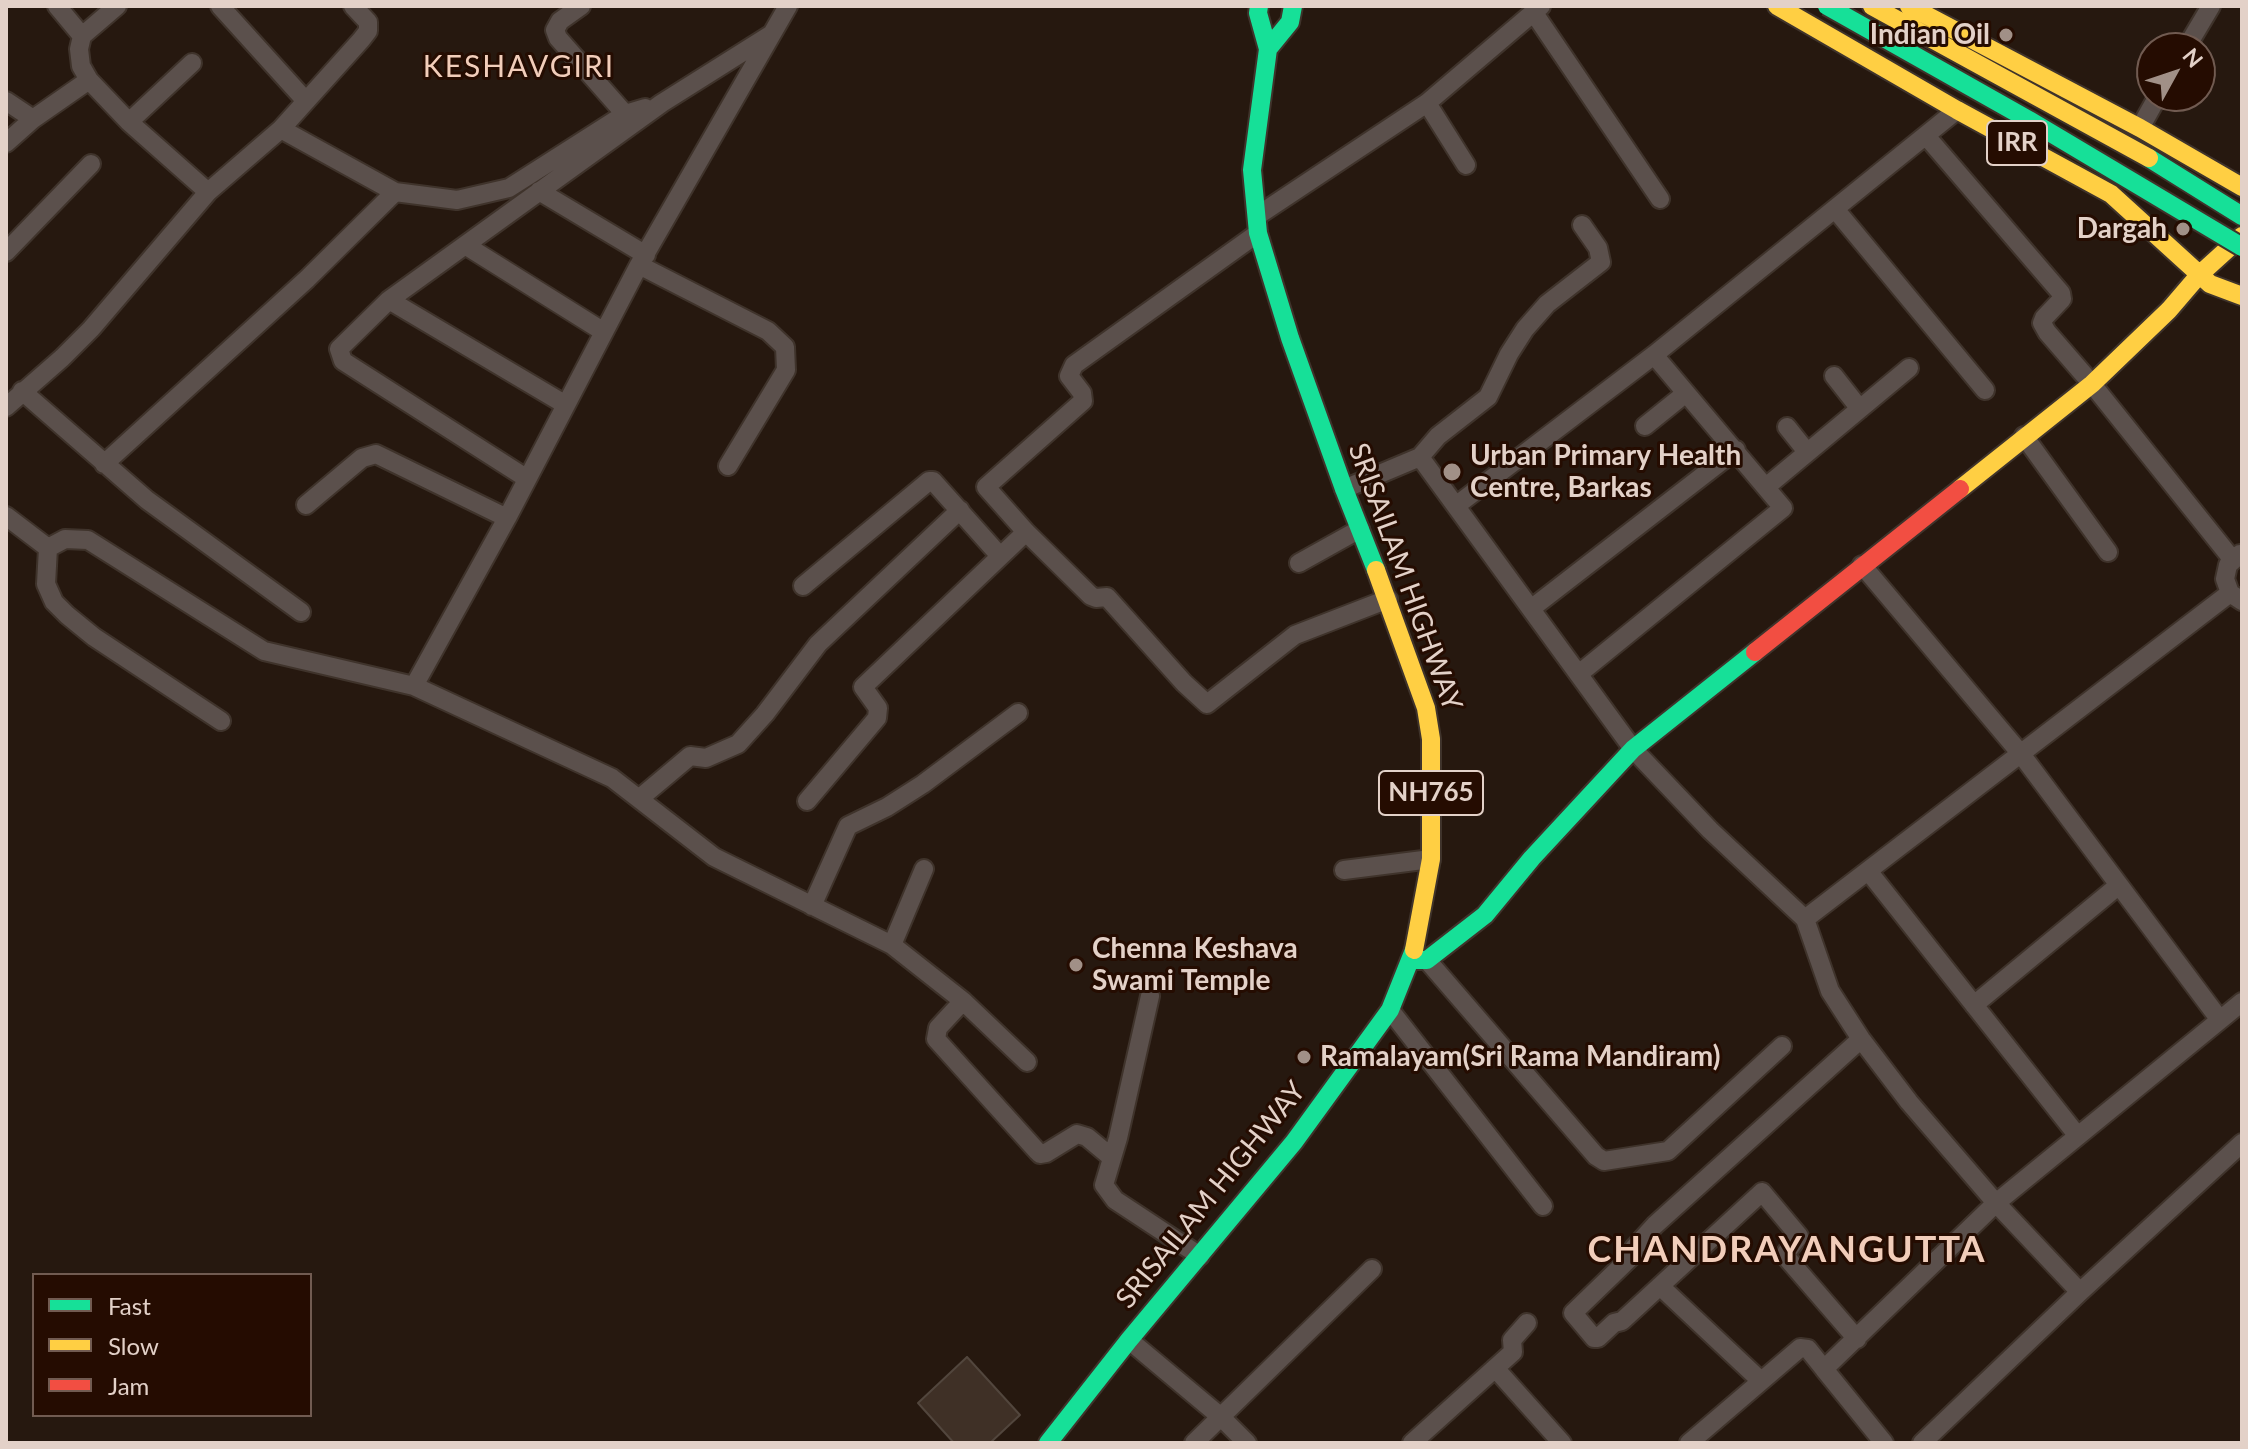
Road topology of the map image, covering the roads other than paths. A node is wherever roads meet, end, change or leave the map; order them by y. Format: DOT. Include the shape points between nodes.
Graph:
graph roads {
  1 [pos="57,6"];
  2 [pos="117,6"];
  3 [pos="220,6"];
  4 [pos="353,6"];
  5 [pos="581,6"];
  6 [pos="788,6"];
  7 [pos="1259,6"];
  8 [pos="1293,6"];
  9 [pos="1777,6"];
  10 [pos="1827,6"];
  11 [pos="1872,6"];
  12 [pos="1909,6"];
  13 [pos="2211,6"];
  14 [pos="1538,9"];
  15 [pos="2196,32"];
  16 [pos="773,34"];
  17 [pos="82,36"];
  18 [pos="1268,49"];
  19 [pos="192,63"];
  20 [pos="89,80"];
  21 [pos="305,100"];
  22 [pos="6,101"];
  23 [pos="662,103"];
  24 [pos="1427,103"];
  25 [pos="1957,110"];
  26 [pos="2149,112"];
  27 [pos="625,114"];
  28 [pos="33,119"];
  29 [pos="129,122"];
  30 [pos="2140,128"];
  31 [pos="281,129"];
  32 [pos="1927,137"];
  33 [pos="6,143"];
  34 [pos="91,164"];
  35 [pos="1466,165"];
  36 [pos="2242,187"];
  37 [pos="539,191"];
  38 [pos="208,192"];
  39 [pos="395,192"];
  40 [pos="1660,199"];
  41 [pos="1835,209"];
  42 [pos="2242,216"];
  43 [pos="1258,224"];
  44 [pos="1582,225"];
  45 [pos="2242,236"];
  46 [pos="465,245"];
  47 [pos="2242,247"];
  48 [pos="6,252"];
  49 [pos="643,260"];
  50 [pos="2199,275"];
  51 [pos="2242,296"];
  52 [pos="389,300"];
  53 [pos="604,332"];
  54 [pos="1654,355"];
  55 [pos="1909,368"];
  56 [pos="1834,376"];
  57 [pos="2092,384"];
  58 [pos="1985,390"];
  59 [pos="22,391"];
  60 [pos="1686,393"];
  61 [pos="566,405"];
  62 [pos="6,407"];
  63 [pos="1860,409"];
  64 [pos="1645,426"];
  65 [pos="1787,427"];
  66 [pos="2024,436"];
  67 [pos="1736,450"];
  68 [pos="1807,452"];
  69 [pos="1420,457"];
  70 [pos="104,464"];
  71 [pos="728,466"];
  72 [pos="526,478"];
  73 [pos="1766,487"];
  74 [pos="1344,489"];
  75 [pos="306,505"];
  76 [pos="1457,505"];
  77 [pos="960,510"];
  78 [pos="6,516"];
  79 [pos="507,518"];
  80 [pos="1360,529"];
  81 [pos="1026,532"];
  82 [pos="48,548"];
  83 [pos="2108,552"];
  84 [pos="1000,556"];
  85 [pos="2237,556"];
  86 [pos="1299,563"];
  87 [pos="1862,565"];
  88 [pos="803,586"];
  89 [pos="2236,597"];
  90 [pos="1388,599"];
  91 [pos="1532,608"];
  92 [pos="301,612"];
  93 [pos="1580,673"];
  94 [pos="414,686"];
  95 [pos="1018,713"];
  96 [pos="221,721"];
  97 [pos="1633,749"];
  98 [pos="2021,754"];
  99 [pos="640,798"];
  100 [pos="807,801"];
  101 [pos="1431,859"];
  102 [pos="924,869"];
  103 [pos="1344,870"];
  104 [pos="1869,872"];
  105 [pos="2119,885"];
  106 [pos="812,906"];
  107 [pos="1805,919"];
  108 [pos="892,945"];
  109 [pos="1419,960"];
  110 [pos="1150,996"];
  111 [pos="963,1001"];
  112 [pos="2242,1002"];
  113 [pos="1974,1005"];
  114 [pos="1390,1010"];
  115 [pos="2220,1020"];
  116 [pos="1861,1039"];
  117 [pos="1782,1046"];
  118 [pos="1027,1062"];
  119 [pos="2077,1135"];
  120 [pos="2242,1143"];
  121 [pos="1111,1157"];
  122 [pos="1996,1203"];
  123 [pos="1543,1206"];
  124 [pos="1200,1256"];
  125 [pos="1372,1269"];
  126 [pos="1660,1286"];
  127 [pos="2080,1292"];
  128 [pos="1527,1323"];
  129 [pos="1857,1339"];
  130 [pos="1129,1340"];
  131 [pos="1495,1368"];
  132 [pos="1824,1369"];
  133 [pos="1761,1381"];
  134 [pos="1221,1417"];
  135 [pos="1048,1443"];
  136 [pos="1194,1443"];
  137 [pos="1247,1443"];
  138 [pos="1412,1443"];
  139 [pos="1562,1443"];
  140 [pos="1689,1443"];
  141 [pos="1884,1443"];
  142 [pos="1922,1443"];
  1 -- 17 [label="street"];
  2 -- 17 [label="street"];
  3 -- 21 [label="street"];
  4 -- 21 [label="street" via="368,22 368,31"];
  5 -- 27 [label="street" via="560,21 558,38"];
  6 -- 16 [label="street"];
  7 -- 18 [label="main road, NH765"];
  8 -- 18 [label="main road, NH765" via="1290,22"];
  9 -- 25 [label="main road, IRR"];
  10 -- 47 [label="main road, IRR, bridge"];
  11 -- 42 [label="main road, IRR" via="2129,146"];
  12 -- 30 [label="main road, IRR"];
  13 -- 15 [label="street"];
  14 -- 24 [label="street"];
  14 -- 40 [label="street"];
  16 -- 23 [label="street"];
  16 -- 49 [label="street"];
  17 -- 20 [label="street" via="81,66"];
  18 -- 43 [label="main road, SRISAILAM HIGHWAY / NH765" via="1252,170"];
  19 -- 29 [label="street"];
  20 -- 28 [label="street"];
  20 -- 29 [label="street"];
  21 -- 31 [label="street"];
  22 -- 28 [label="street"];
  23 -- 27 [label="street"];
  23 -- 37 [label="street"];
  24 -- 35 [label="street"];
  24 -- 43 [label="street"];
  25 -- 32 [label="street"];
  25 -- 50 [label="main road, IRR" via="2111,194"];
  26 -- 30 [label="street"];
  27 -- 39 [label="street" via="509,188 457,200"];
  28 -- 33 [label="street"];
  29 -- 38 [label="street"];
  30 -- 36 [label="main road, IRR"];
  31 -- 38 [label="street"];
  31 -- 39 [label="street"];
  32 -- 41 [label="street"];
  32 -- 57 [label="street" via="2061,293 2062,299 2042,323"];
  34 -- 48 [label="street"];
  37 -- 46 [label="street"];
  37 -- 49 [label="street"];
  38 -- 59 [label="street" via="91,329"];
  39 -- 70 [label="street"];
  41 -- 54 [label="street"];
  41 -- 58 [label="street"];
  43 -- 74 [label="main road, SRISAILAM HIGHWAY / NH765" via="1290,338"];
  43 -- 81 [label="street" via="1074,365 1069,376 1083,401 986,487"];
  44 -- 69 [label="street" via="1601,262 1547,304 1509,354 1488,397"];
  45 -- 50 [label="main road"];
  46 -- 52 [label="street"];
  46 -- 53 [label="street"];
  49 -- 53 [label="street"];
  49 -- 71 [label="street" via="768,331 785,347 786,370"];
  50 -- 51 [label="main road, IRR"];
  50 -- 57 [label="main road"];
  52 -- 61 [label="street"];
  52 -- 72 [label="street" via="343,343 343,361"];
  53 -- 61 [label="street"];
  54 -- 60 [label="street"];
  54 -- 76 [label="street"];
  55 -- 63 [label="street"];
  56 -- 63 [label="street"];
  57 -- 66 [label="main road"];
  57 -- 85 [label="street"];
  59 -- 62 [label="street"];
  59 -- 70 [label="street"];
  60 -- 64 [label="street"];
  60 -- 67 [label="street"];
  61 -- 72 [label="street"];
  63 -- 68 [label="street"];
  65 -- 68 [label="street"];
  66 -- 83 [label="street"];
  66 -- 87 [label="main road"];
  67 -- 73 [label="street"];
  67 -- 91 [label="street"];
  68 -- 73 [label="street"];
  69 -- 74 [label="street"];
  69 -- 76 [label="street"];
  70 -- 92 [label="street"];
  72 -- 79 [label="street"];
  73 -- 93 [label="street" via="1782,510"];
  74 -- 80 [label="main road, SRISAILAM HIGHWAY / NH765"];
  75 -- 79 [label="street" via="362,458 376,454"];
  76 -- 91 [label="street"];
  77 -- 84 [label="street"];
  77 -- 88 [label="street" via="929,481"];
  77 -- 99 [label="street" via="818,644 738,744 706,758 690,756"];
  78 -- 82 [label="street"];
  79 -- 94 [label="street"];
  80 -- 86 [label="street"];
  80 -- 90 [label="main road, SRISAILAM HIGHWAY / NH765"];
  81 -- 84 [label="street"];
  81 -- 90 [label="street" via="1091,596 1107,597 1207,704 1295,635"];
  82 -- 94 [label="street" via="65,539 88,540 264,651"];
  82 -- 96 [label="street" via="46,584 54,602 94,637"];
  84 -- 100 [label="street" via="863,687 878,708 877,718"];
  85 -- 89 [label="street" via="2225,579"];
  87 -- 97 [label="main road"];
  87 -- 98 [label="street"];
  89 -- 98 [label="street"];
  90 -- 101 [label="main road, SRISAILAM HIGHWAY / NH765" via="1426,708"];
  91 -- 93 [label="street"];
  93 -- 97 [label="street"];
  94 -- 99 [label="street" via="612,778"];
  95 -- 106 [label="street" via="923,784 848,826"];
  97 -- 107 [label="street"];
  97 -- 109 [label="main road" via="1485,915"];
  98 -- 104 [label="street"];
  98 -- 105 [label="street"];
  99 -- 106 [label="street" via="714,857"];
  101 -- 103 [label="street"];
  101 -- 109 [label="main road, SRISAILAM HIGHWAY / NH765"];
  102 -- 108 [label="street"];
  104 -- 107 [label="street"];
  104 -- 113 [label="street"];
  105 -- 113 [label="street"];
  105 -- 115 [label="street"];
  106 -- 108 [label="street"];
  107 -- 116 [label="street" via="1830,991"];
  108 -- 111 [label="street"];
  109 -- 114 [label="main road, SRISAILAM HIGHWAY / NH765"];
  109 -- 117 [label="street" via="1604,1161 1668,1151"];
  110 -- 121 [label="street"];
  111 -- 118 [label="street"];
  111 -- 121 [label="street" via="938,1028 936,1039 1037,1151 1043,1154 1077,1134"];
  112 -- 115 [label="street"];
  113 -- 119 [label="street"];
  114 -- 123 [label="street"];
  114 -- 124 [label="main road, SRISAILAM HIGHWAY / NH765" via="1294,1142"];
  115 -- 119 [label="street"];
  116 -- 122 [label="street"];
  116 -- 126 [label="street" via="1655,1225 1573,1315 1598,1338"];
  119 -- 122 [label="street"];
  120 -- 127 [label="street"];
  121 -- 124 [label="street" via="1104,1185 1110,1195"];
  122 -- 127 [label="street"];
  122 -- 129 [label="street"];
  124 -- 130 [label="main road, SRISAILAM HIGHWAY / NH765"];
  125 -- 134 [label="street"];
  126 -- 129 [label="street" via="1762,1192 1799,1236 1787,1258"];
  126 -- 133 [label="street"];
  127 -- 142 [label="street"];
  128 -- 131 [label="street" via="1512,1340 1513,1352"];
  129 -- 132 [label="street"];
  130 -- 134 [label="street"];
  130 -- 135 [label="main road, SRISAILAM HIGHWAY / NH765"];
  131 -- 138 [label="street"];
  131 -- 139 [label="street"];
  132 -- 133 [label="street" via="1808,1349 1800,1348"];
  132 -- 141 [label="street"];
  133 -- 140 [label="street"];
  134 -- 136 [label="street"];
  134 -- 137 [label="street"];
}
